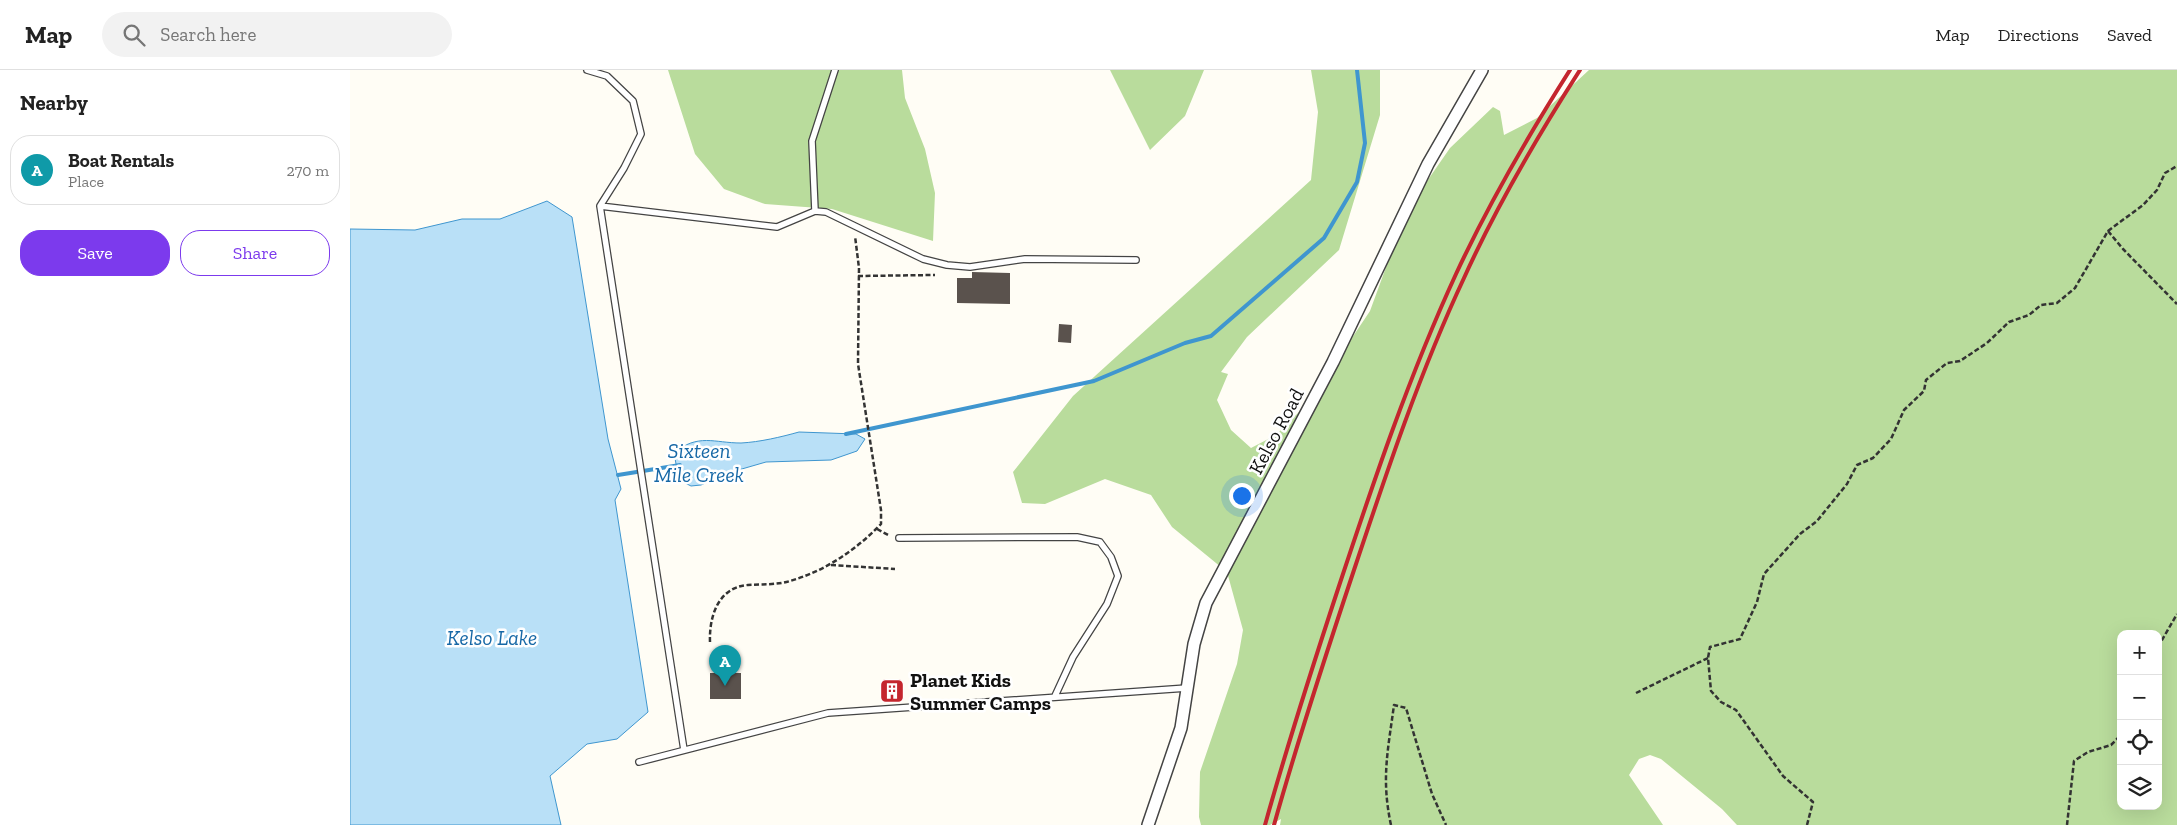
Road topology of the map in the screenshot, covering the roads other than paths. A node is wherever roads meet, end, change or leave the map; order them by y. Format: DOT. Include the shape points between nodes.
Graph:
graph roads {
  1 [pos="587,70"];
  2 [pos="835,70"];
  3 [pos="1482,70"];
  4 [pos="600,206"];
  5 [pos="815,211"];
  6 [pos="1136,260"];
  7 [pos="899,538"];
  8 [pos="1187,688"];
  9 [pos="1055,696"];
  10 [pos="684,750"];
  11 [pos="639,762"];
  12 [pos="1148,825"];
  1 -- 4 [label="lane" via="607,76 633,101 640,134 624,168"];
  2 -- 5 [label="lane" via="812,141"];
  3 -- 8 [label="street, Kelso Road" via="1428,164 1333,362 1206,603 1194,644"];
  4 -- 5 [label="lane" via="777,227"];
  4 -- 10 [label="lane"];
  5 -- 6 [label="lane" via="826,212 923,259 947,266 970,267 1025,259"];
  7 -- 9 [label="lane" via="1077,538 1100,542 1111,557 1118,576 1107,604 1072,657"];
  8 -- 9 [label="lane"];
  8 -- 12 [label="street, Kelso Road" via="1182,728"];
  9 -- 10 [label="lane" via="828,714"];
  10 -- 11 [label="lane"];
}
